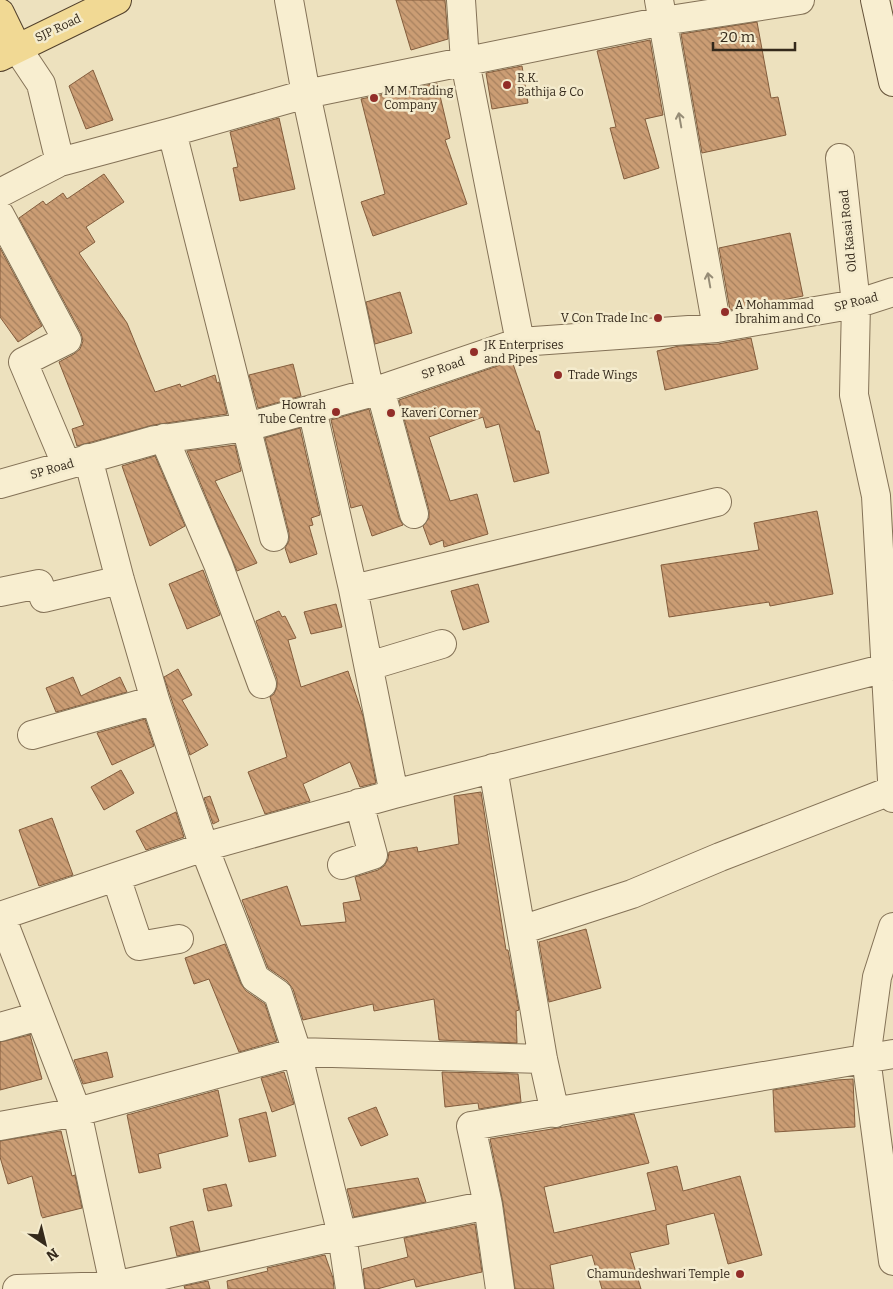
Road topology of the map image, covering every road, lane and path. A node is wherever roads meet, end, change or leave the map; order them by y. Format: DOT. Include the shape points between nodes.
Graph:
graph roads {
  1 [pos="117,0"];
  2 [pos="289,0"];
  3 [pos="461,0"];
  4 [pos="800,0"];
  5 [pos="875,0"];
  6 [pos="661,10"];
  7 [pos="0,13"];
  8 [pos="8,52"];
  9 [pos="465,62"];
  10 [pos="893,82"];
  11 [pos="306,94"];
  12 [pos="172,132"];
  13 [pos="840,158"];
  14 [pos="60,162"];
  15 [pos="0,192"];
  16 [pos="0,215"];
  17 [pos="893,292"];
  18 [pos="856,304"];
  19 [pos="717,328"];
  20 [pos="520,342"];
  21 [pos="375,391"];
  22 [pos="312,409"];
  23 [pos="247,427"];
  24 [pos="164,438"];
  25 [pos="77,461"];
  26 [pos="0,484"];
  27 [pos="717,502"];
  28 [pos="414,514"];
  29 [pos="274,537"];
  30 [pos="120,580"];
  31 [pos="353,589"];
  32 [pos="0,592"];
  33 [pos="442,644"];
  34 [pos="369,666"];
  35 [pos="886,668"];
  36 [pos="262,684"];
  37 [pos="155,700"];
  38 [pos="891,715"];
  39 [pos="32,735"];
  40 [pos="493,768"];
  41 [pos="893,790"];
  42 [pos="394,794"];
  43 [pos="893,798"];
  44 [pos="359,804"];
  45 [pos="204,847"];
  46 [pos="342,865"];
  47 [pos="116,877"];
  48 [pos="1,916"];
  49 [pos="893,927"];
  50 [pos="521,930"];
  51 [pos="179,939"];
  52 [pos="38,1016"];
  53 [pos="0,1026"];
  54 [pos="297,1052"];
  55 [pos="893,1054"];
  56 [pos="866,1058"];
  57 [pos="543,1059"];
  58 [pos="77,1112"];
  59 [pos="555,1113"];
  60 [pos="0,1126"];
  61 [pos="488,1205"];
  62 [pos="342,1235"];
  63 [pos="893,1261"];
  64 [pos="115,1288"];
  65 [pos="17,1289"];
  66 [pos="350,1289"];
  67 [pos="500,1289"];
  1 -- 8 [label="main road, SJP Road"];
  2 -- 11 [label="street"];
  3 -- 9 [label="street"];
  4 -- 6 [label="street"];
  5 -- 10 [label="street"];
  6 -- 9 [label="street"];
  19 -- 6 [label="street, one-way"];
  7 -- 8 [label="main road"];
  8 -- 14 [label="street" via="41,84"];
  9 -- 11 [label="street"];
  9 -- 20 [label="street"];
  11 -- 12 [label="street"];
  11 -- 21 [label="street"];
  12 -- 14 [label="street"];
  12 -- 23 [label="street"];
  13 -- 18 [label="street, Old Kasai Road"];
  14 -- 15 [label="street"];
  16 -- 25 [label="street" via="67,340 22,362"];
  17 -- 18 [label="street, SP Road"];
  18 -- 19 [label="street, SP Road"];
  18 -- 35 [label="street, Old Kasai Road" via="854,395 876,496"];
  19 -- 20 [label="street, SP Road"];
  20 -- 21 [label="street, SP Road"];
  21 -- 22 [label="street, SP Road"];
  21 -- 28 [label="street"];
  22 -- 23 [label="street, SP Road"];
  22 -- 31 [label="street"];
  23 -- 24 [label="street, SP Road"];
  23 -- 29 [label="street"];
  24 -- 25 [label="street, SP Road"];
  24 -- 36 [label="street" via="218,564"];
  25 -- 26 [label="street, SP Road"];
  25 -- 30 [label="street"];
  27 -- 31 [label="street"];
  30 -- 32 [label="street" via="44,598 39,584"];
  30 -- 37 [label="street"];
  31 -- 34 [label="street"];
  33 -- 34 [label="street"];
  34 -- 42 [label="street"];
  35 -- 38 [label="street, Old Kasai Road"];
  35 -- 40 [label="street"];
  37 -- 39 [label="street"];
  37 -- 45 [label="street"];
  38 -- 41 [label="street, Old Kasai Road"];
  40 -- 42 [label="street"];
  40 -- 50 [label="street"];
  41 -- 43 [label="street, Old Kasai Road"];
  41 -- 50 [label="street" via="632,894"];
  42 -- 44 [label="street"];
  44 -- 45 [label="street"];
  44 -- 46 [label="street" via="373,854"];
  45 -- 47 [label="street"];
  45 -- 54 [label="street" via="255,978 278,994"];
  47 -- 48 [label="street"];
  47 -- 51 [label="street" via="139,946"];
  48 -- 52 [label="street"];
  49 -- 56 [label="street" via="877,977"];
  50 -- 57 [label="street"];
  52 -- 53 [label="street"];
  52 -- 58 [label="street"];
  54 -- 57 [label="street"];
  54 -- 58 [label="street"];
  54 -- 62 [label="street"];
  55 -- 56 [label="street"];
  56 -- 59 [label="street"];
  56 -- 63 [label="street"];
  57 -- 59 [label="street"];
  58 -- 60 [label="street"];
  58 -- 64 [label="street"];
  59 -- 61 [label="street" via="471,1126"];
  61 -- 62 [label="street"];
  61 -- 67 [label="street"];
  62 -- 64 [label="street"];
  62 -- 66 [label="street"];
  64 -- 65 [label="street"];
}
